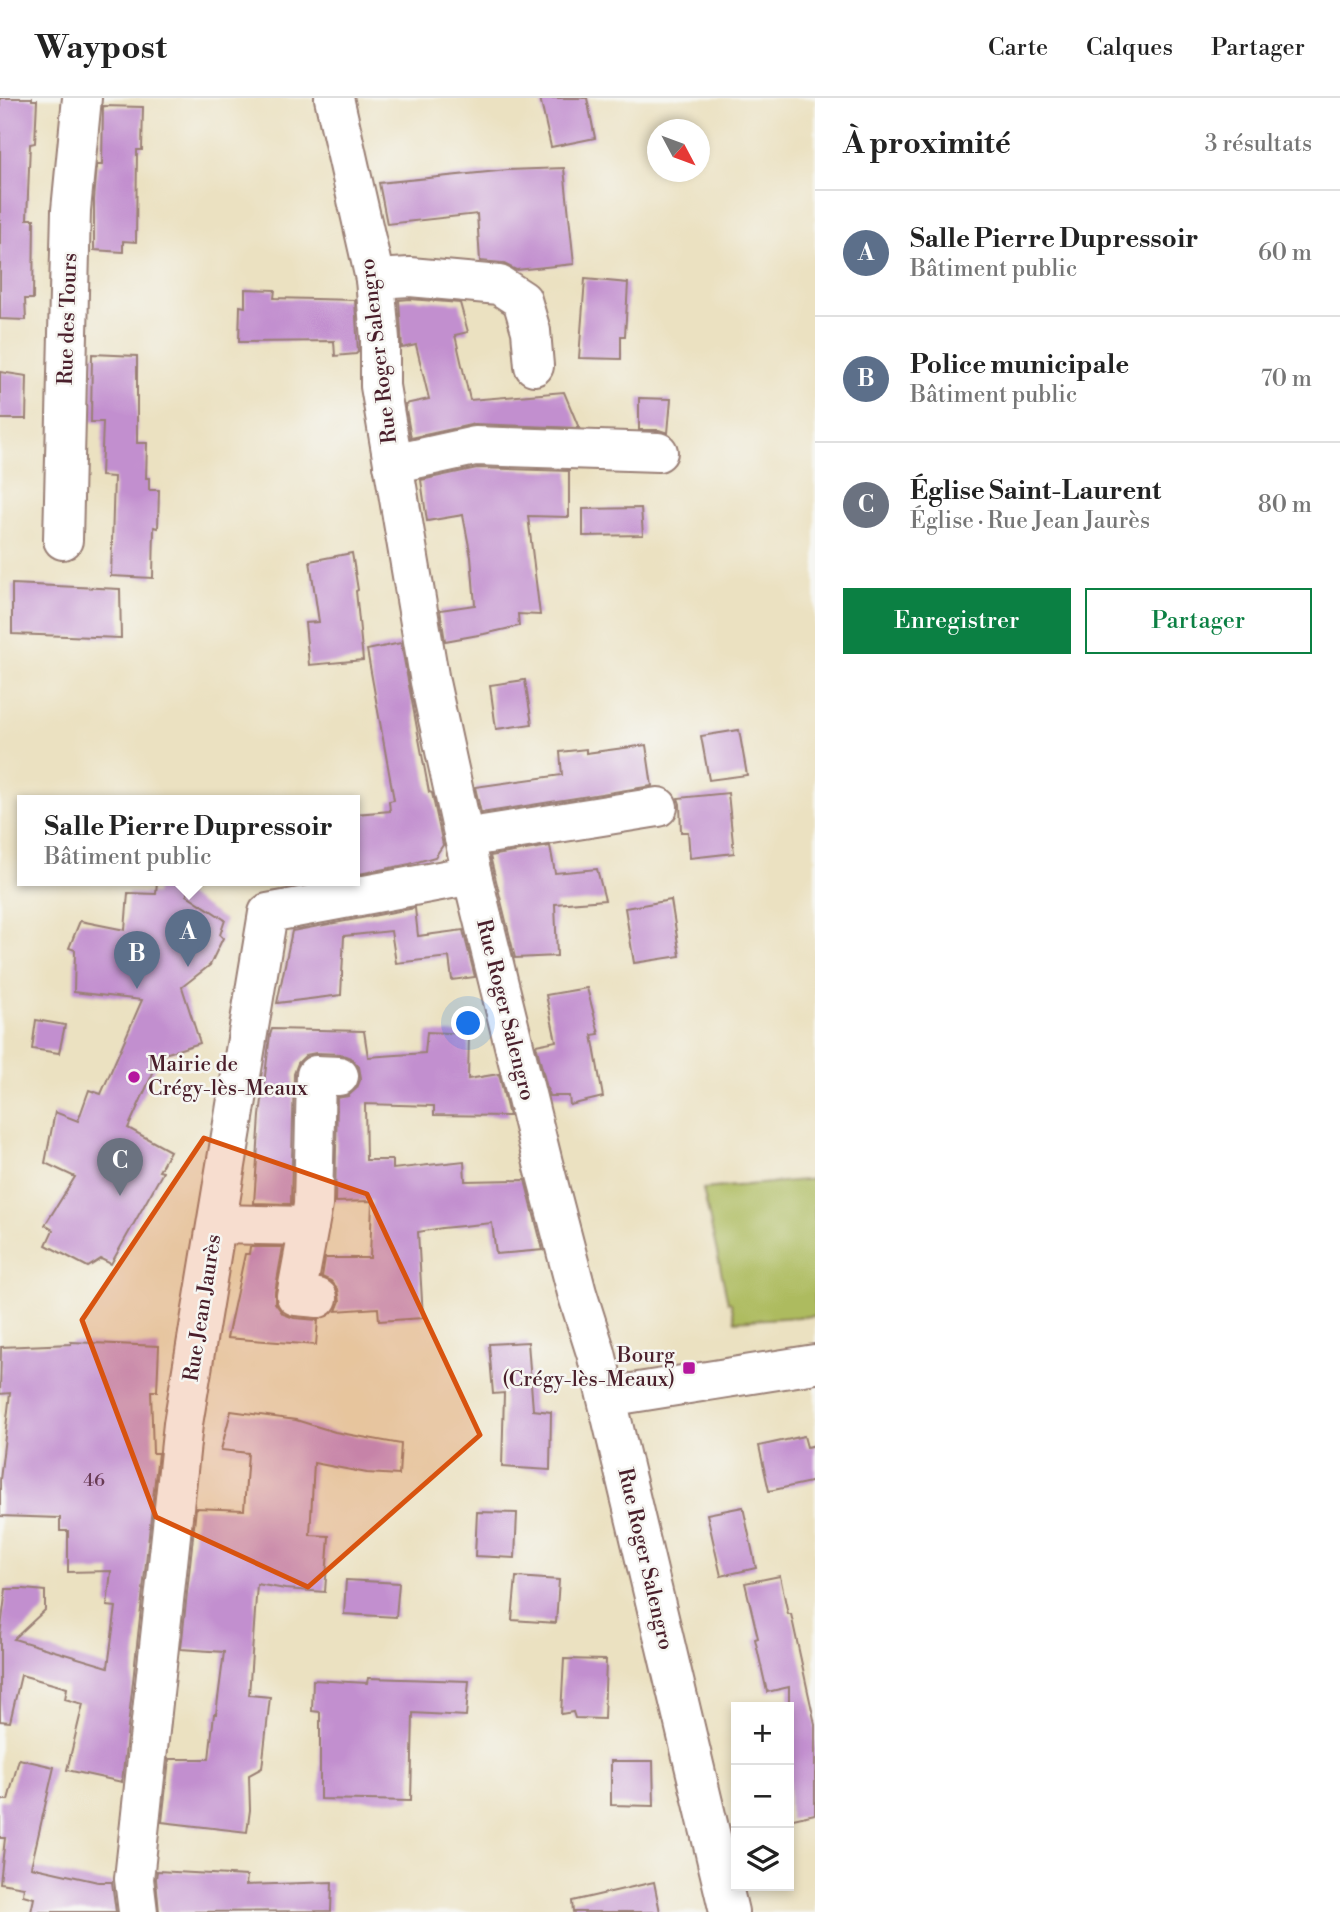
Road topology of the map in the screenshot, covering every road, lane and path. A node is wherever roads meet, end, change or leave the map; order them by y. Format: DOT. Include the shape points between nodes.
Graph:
graph roads {
  1 [pos="82,98"];
  2 [pos="334,98"];
  3 [pos="375,279"];
  4 [pos="534,366"];
  5 [pos="658,452"];
  6 [pos="393,464"];
  7 [pos="63,540"];
  8 [pos="658,807"];
  9 [pos="464,838"];
  10 [pos="472,875"];
  11 [pos="339,1076"];
  12 [pos="216,1224"];
  13 [pos="309,1226"];
  14 [pos="318,1297"];
  15 [pos="815,1364"];
  16 [pos="607,1397"];
  17 [pos="138,1912"];
  18 [pos="729,1912"];
  1 -- 7 [label="street, Rue des Tours" via="71,210"];
  2 -- 3 [label="street, Rue Roger Salengro"];
  3 -- 4 [label="street" via="410,277 499,285 522,300"];
  3 -- 6 [label="street, Rue Roger Salengro" via="380,387"];
  5 -- 6 [label="street" via="475,446"];
  6 -- 9 [label="street, Rue Roger Salengro" via="430,682"];
  8 -- 9 [label="street"];
  9 -- 10 [label="street, Rue Roger Salengro"];
  10 -- 12 [label="street, Rue Jean Jaurès" via="268,914"];
  10 -- 16 [label="street, Rue Roger Salengro"];
  11 -- 13 [label="street" via="316,1075"];
  12 -- 13 [label="street"];
  12 -- 17 [label="street, Rue Jean Jaurès" via="183,1424 134,1879"];
  13 -- 14 [label="street" via="296,1296"];
  15 -- 16 [label="street"];
  16 -- 18 [label="street, Rue Roger Salengro"];
}
